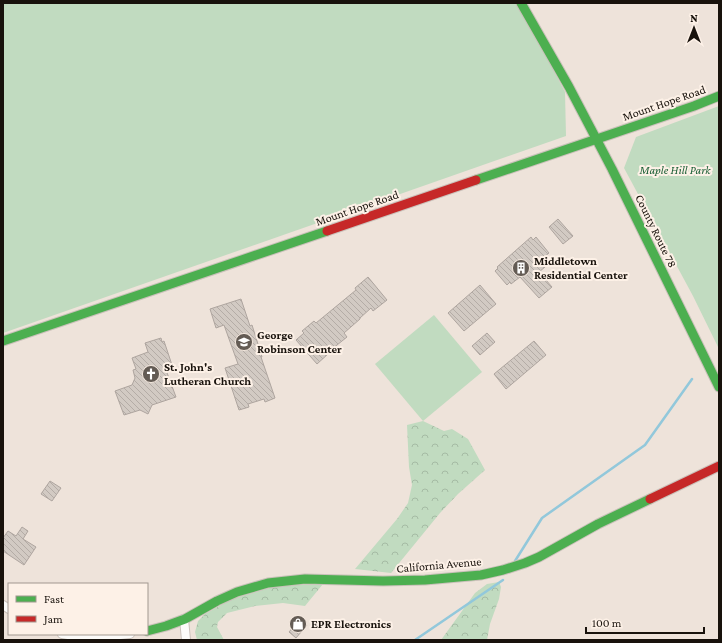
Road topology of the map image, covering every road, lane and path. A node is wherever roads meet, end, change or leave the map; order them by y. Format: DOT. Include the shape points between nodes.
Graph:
graph roads {
  1 [pos="521,3"];
  2 [pos="719,96"];
  3 [pos="596,138"];
  4 [pos="3,341"];
  5 [pos="719,387"];
  6 [pos="719,466"];
  7 [pos="184,619"];
  8 [pos="148,631"];
  9 [pos="72,635"];
  10 [pos="122,635"];
  11 [pos="186,640"];
  1 -- 3 [label="street, County Route 78"];
  2 -- 3 [label="street, Mount Hope Road"];
  3 -- 4 [label="street, Mount Hope Road"];
  3 -- 5 [label="street, County Route 78"];
  6 -- 7 [label="street, California Avenue" via="597,525 540,557 512,568 425,580 339,579 268,583 227,596"];
  7 -- 8 [label="street, California Avenue"];
  7 -- 11 [label="street"];
  9 -- 10 [label="street"];
}
